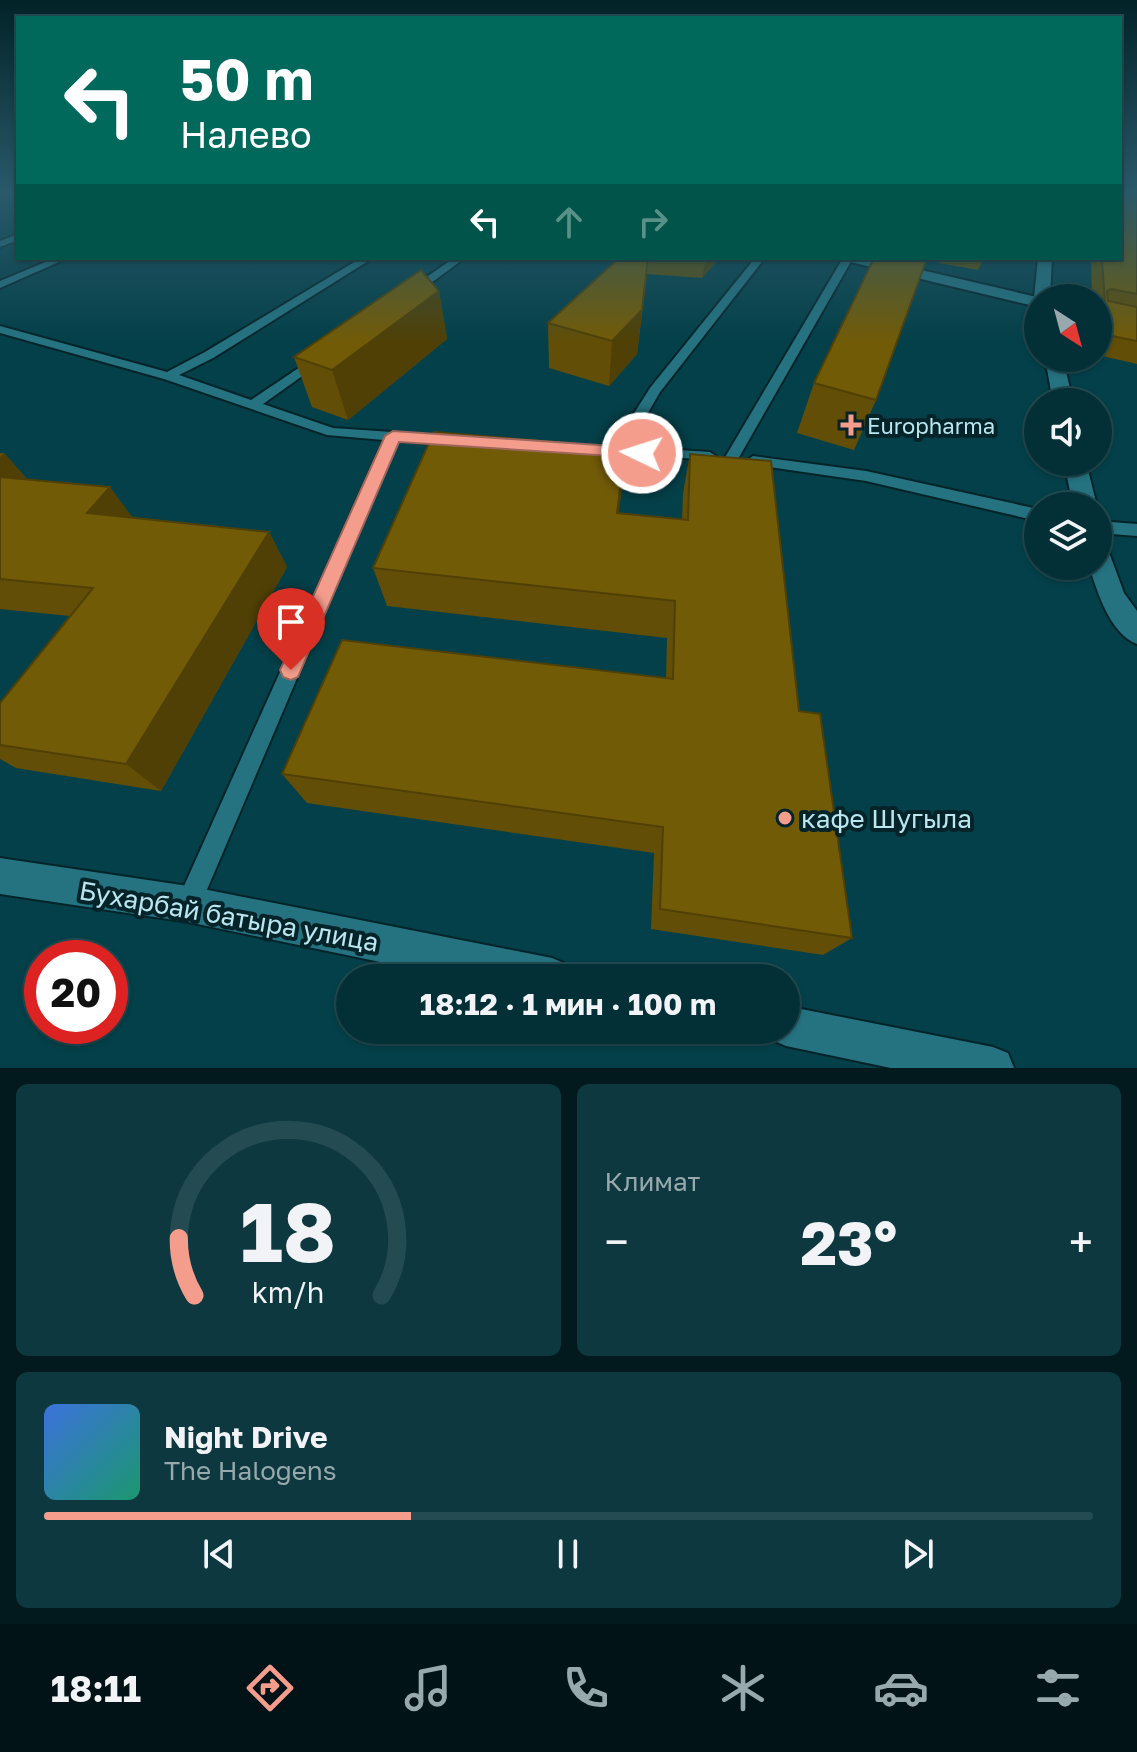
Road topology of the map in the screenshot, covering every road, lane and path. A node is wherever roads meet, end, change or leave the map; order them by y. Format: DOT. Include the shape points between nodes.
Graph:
graph roads {
  1 [pos="58,260"];
  2 [pos="365,260"];
  3 [pos="457,260"];
  4 [pos="758,260"];
  5 [pos="848,260"];
  6 [pos="858,260"];
  7 [pos="1045,260"];
  8 [pos="1043,284"];
  9 [pos="0,285"];
  10 [pos="1024,299"];
  11 [pos="395,304"];
  12 [pos="0,329"];
  13 [pos="330,350"];
  14 [pos="168,376"];
  15 [pos="253,405"];
  16 [pos="393,436"];
  17 [pos="471,441"];
  18 [pos="596,450"];
  19 [pos="642,453"];
  20 [pos="731,459"];
  21 [pos="1024,512"];
  22 [pos="1112,528"];
  23 [pos="1137,530"];
  24 [pos="1106,580"];
  25 [pos="1137,632"];
  26 [pos="0,876"];
  27 [pos="188,904"];
  28 [pos="483,964"];
  29 [pos="800,1029"];
  30 [pos="993,1068"];
  1 -- 9 [label="lane"];
  2 -- 14 [label="lane"];
  3 -- 11 [label="lane"];
  4 -- 19 [label="lane" via="638,418"];
  5 -- 20 [label="lane"];
  6 -- 10 [label="street"];
  7 -- 8 [label="street"];
  12 -- 14 [label="lane"];
  13 -- 15 [label="lane"];
  14 -- 15 [label="lane"];
  15 -- 16 [label="lane" via="332,432"];
  16 -- 17 [label="lane"];
  16 -- 27 [label="lane"];
  18 -- 19 [label="lane"];
  19 -- 20 [label="lane"];
  20 -- 21 [label="lane" via="866,476"];
  22 -- 23 [label="lane"];
  24 -- 25 [label="street"];
  26 -- 27 [label="street, Бухарбай батыра улица"];
  27 -- 28 [label="street, Бухарбай батыра улица"];
  29 -- 30 [label="street"];
}
